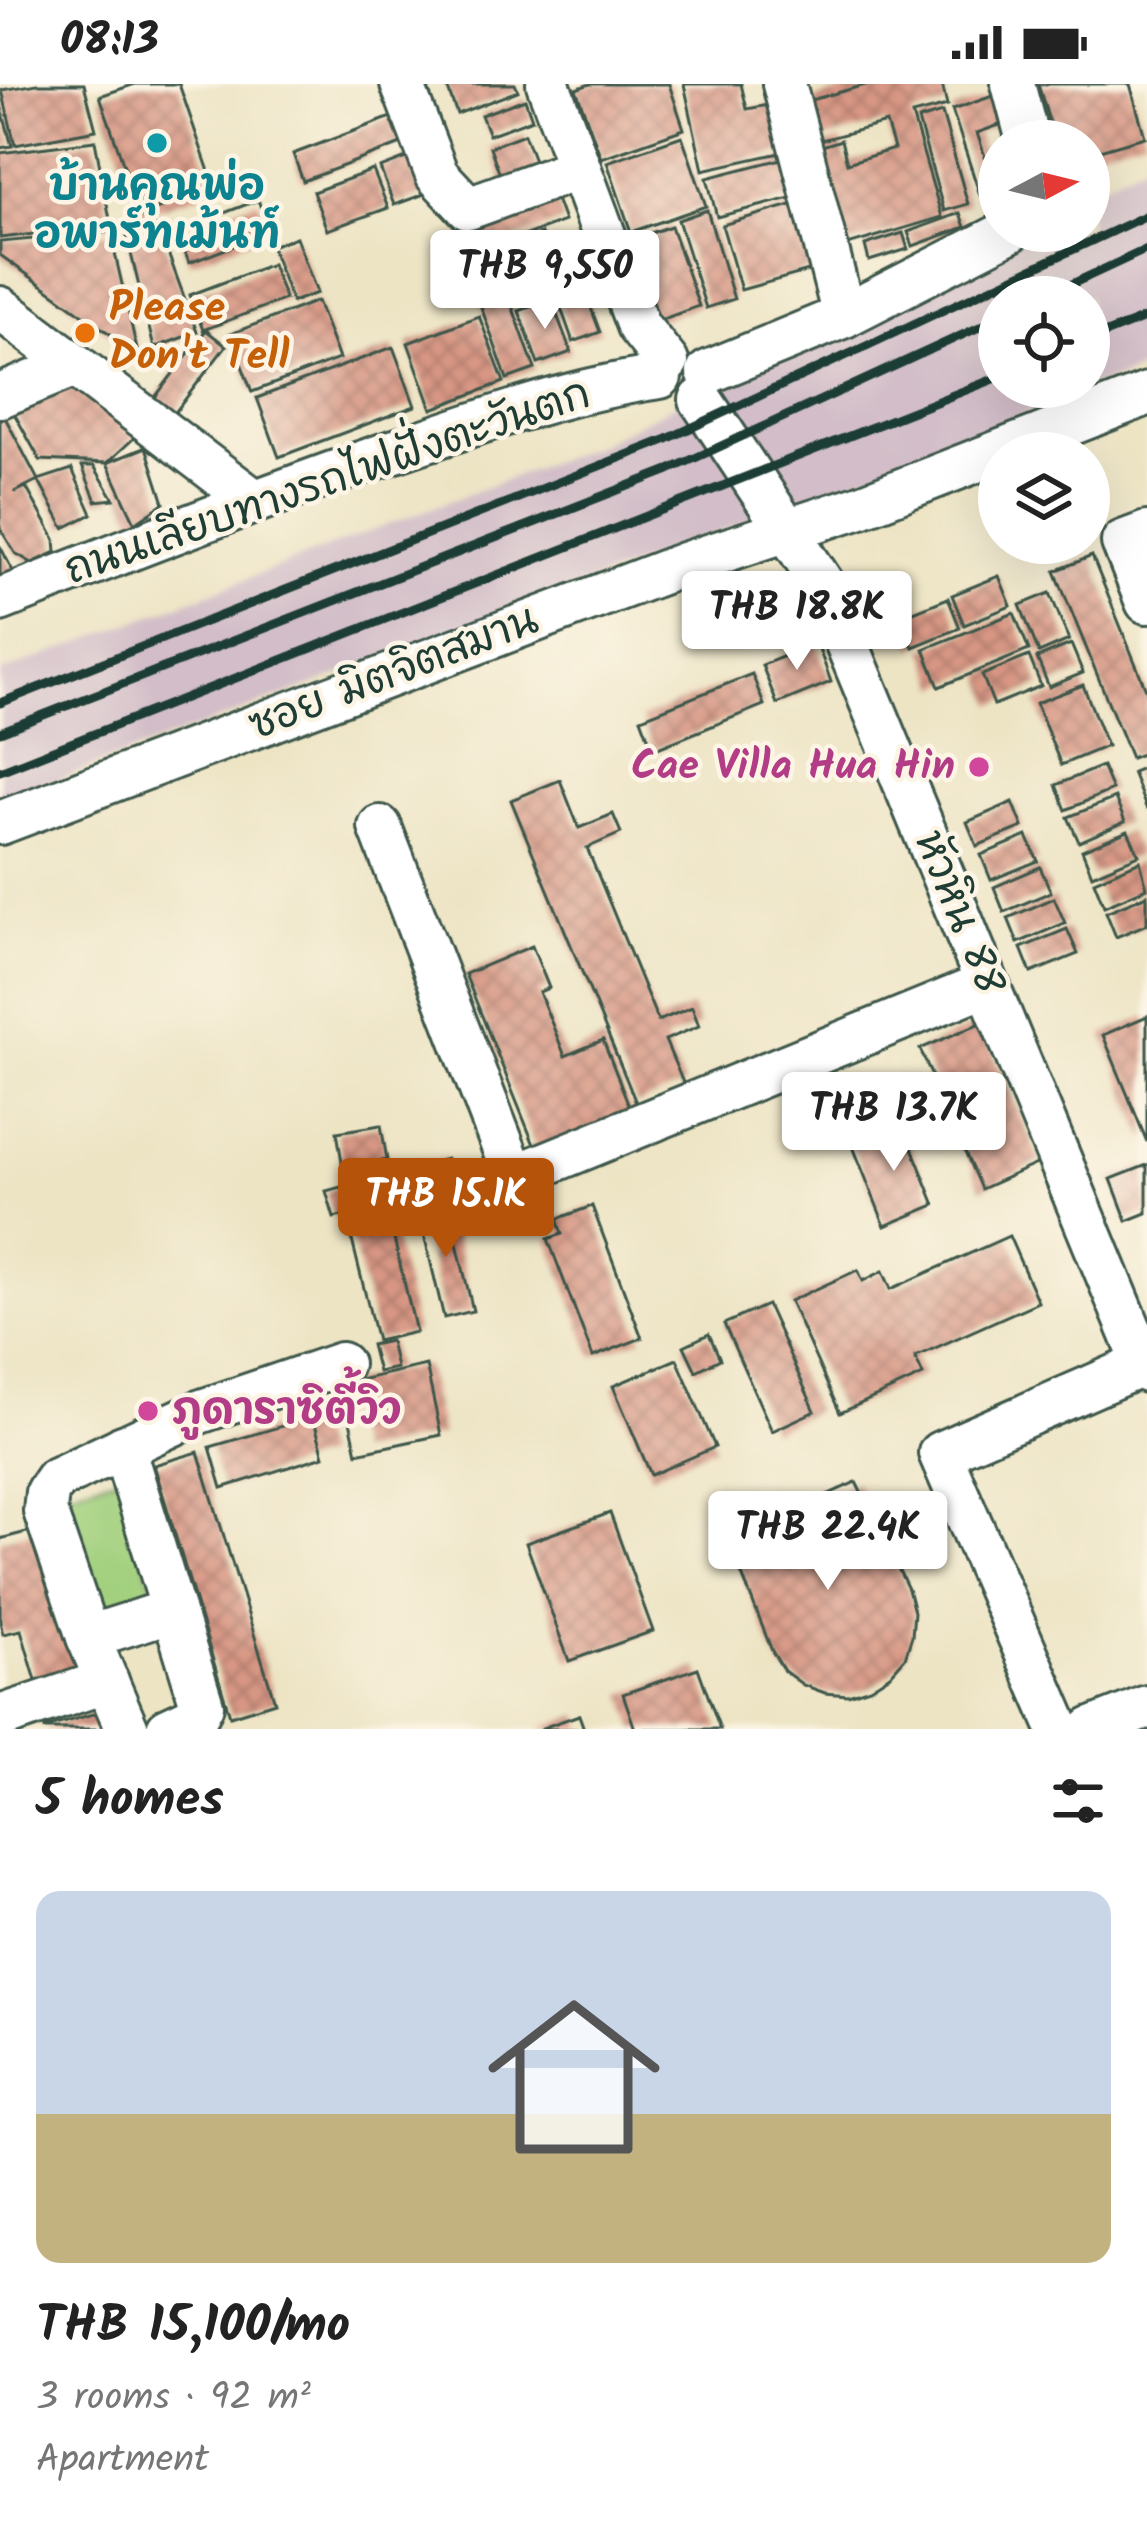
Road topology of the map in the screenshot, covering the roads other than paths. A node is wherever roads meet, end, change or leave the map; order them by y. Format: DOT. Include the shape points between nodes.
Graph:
graph roads {
  1 [pos="402,84"];
  2 [pos="548,84"];
  3 [pos="784,84"];
  4 [pos="1013,84"];
  5 [pos="1022,120"];
  6 [pos="579,168"];
  7 [pos="978,247"];
  8 [pos="0,308"];
  9 [pos="844,316"];
  10 [pos="72,366"];
  11 [pos="684,378"];
  12 [pos="1147,394"];
  13 [pos="0,396"];
  14 [pos="253,500"];
  15 [pos="788,526"];
  16 [pos="1147,533"];
  17 [pos="0,600"];
  18 [pos="1147,602"];
  19 [pos="0,823"];
  20 [pos="380,827"];
  21 [pos="987,984"];
  22 [pos="341,1364"];
  23 [pos="1146,1368"];
  24 [pos="123,1447"];
  25 [pos="172,1610"];
  26 [pos="88,1636"];
  27 [pos="106,1681"];
  28 [pos="1147,1707"];
  29 [pos="0,1717"];
  30 [pos="127,1729"];
  31 [pos="168,1729"];
  32 [pos="1059,1729"];
  33 [pos="1092,1729"];
  1 -- 6 [label="street" via="437,175 468,208"];
  2 -- 6 [label="street, หัวหิน 88"];
  3 -- 9 [label="street"];
  4 -- 5 [label="street"];
  6 -- 11 [label="street, หัวหิน 88" via="638,326"];
  7 -- 9 [label="street, ถนนเลียบทางรถไฟฝั่งตะวันตก"];
  8 -- 10 [label="street"];
  9 -- 11 [label="street, ถนนเลียบทางรถไฟฝั่งตะวันตก"];
  10 -- 13 [label="street"];
  10 -- 14 [label="street"];
  11 -- 14 [label="street, ถนนเลียบทางรถไฟฝั่งตะวันตก" via="593,387"];
  11 -- 15 [label="street, หัวหิน 88"];
  12 -- 15 [label="street, ซอย มิตจิตสมาน" via="858,507"];
  14 -- 17 [label="street, ถนนเลียบทางรถไฟฝั่งตะวันตก"];
  15 -- 19 [label="street, ซอย มิตจิตสมาน"];
  15 -- 21 [label="street, หัวหิน 88" via="822,583"];
  16 -- 18 [label="street" via="1123,542"];
  20 -- 21 [label="street" via="512,1170 523,1174"];
  21 -- 23 [label="street, หัวหิน 88"];
  22 -- 24 [label="street"];
  23 -- 32 [label="street" via="940,1453"];
  24 -- 25 [label="street"];
  24 -- 26 [label="street" via="56,1479 46,1492 45,1511"];
  25 -- 26 [label="street"];
  25 -- 31 [label="street" via="202,1705"];
  26 -- 27 [label="street"];
  27 -- 29 [label="street"];
  27 -- 30 [label="street"];
  28 -- 33 [label="street"];
}
